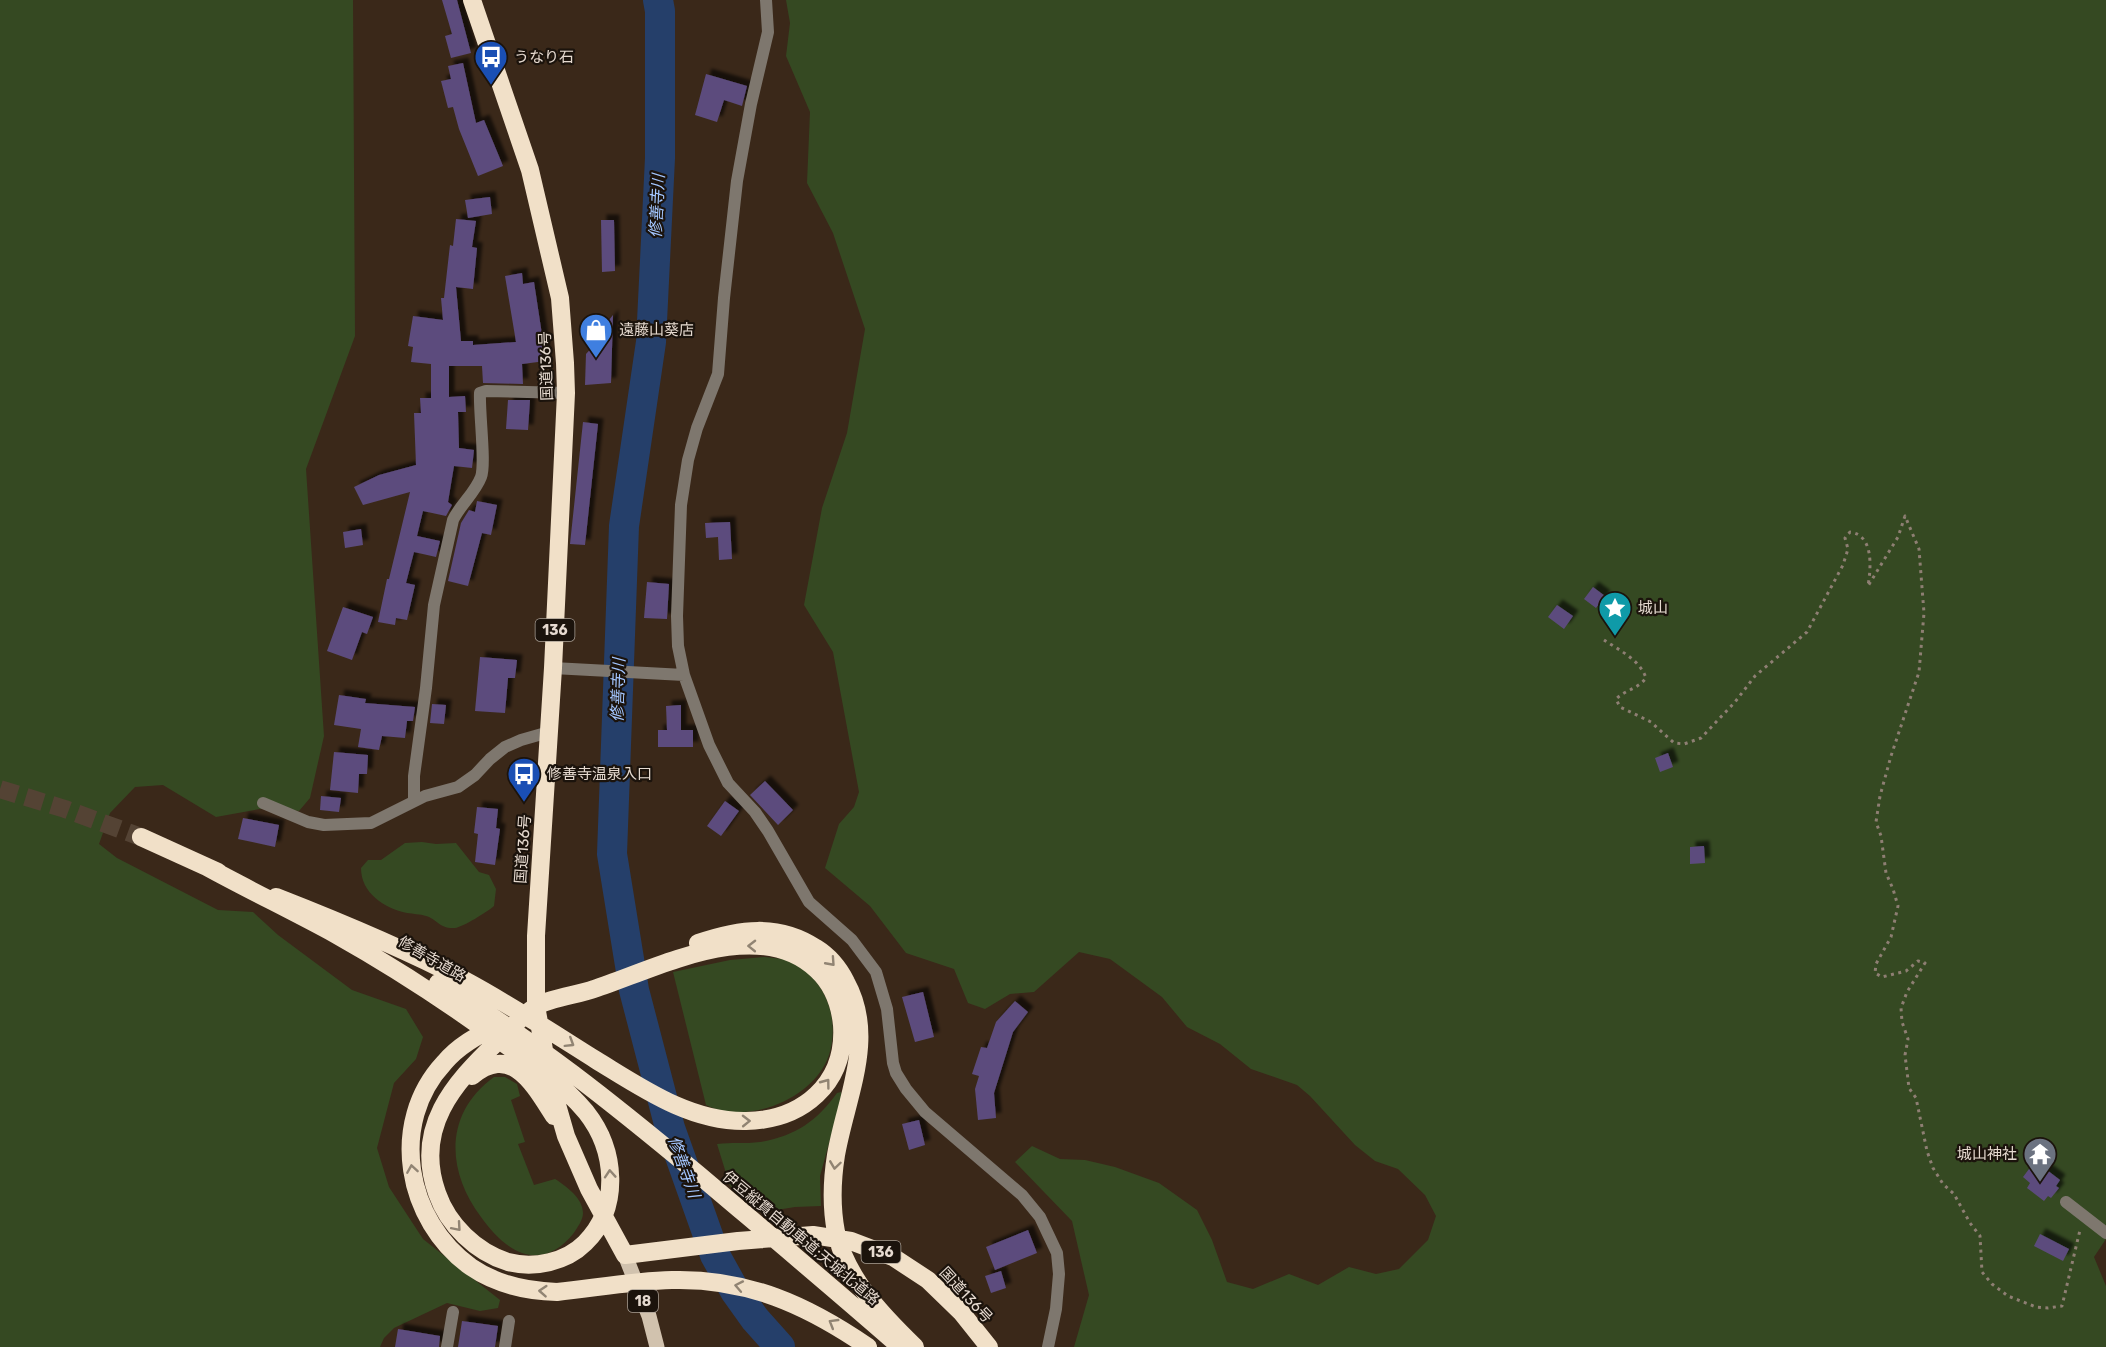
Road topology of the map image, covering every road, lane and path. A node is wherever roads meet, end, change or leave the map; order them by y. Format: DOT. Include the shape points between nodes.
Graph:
graph roads {
  1 [pos="472,0"];
  2 [pos="766,0"];
  3 [pos="566,393"];
  4 [pos="1604,640"];
  5 [pos="561,668"];
  6 [pos="684,675"];
  7 [pos="549,732"];
  8 [pos="414,801"];
  9 [pos="263,803"];
  10 [pos="141,837"];
  11 [pos="207,867"];
  12 [pos="661,960"];
  13 [pos="459,994"];
  14 [pos="536,1006"];
  15 [pos="446,1099"];
  16 [pos="566,1136"];
  17 [pos="677,1157"];
  18 [pos="2066,1202"];
  19 [pos="2086,1217"];
  20 [pos="2106,1233"];
  21 [pos="625,1256"];
  22 [pos="453,1312"];
  23 [pos="509,1321"];
  24 [pos="447,1347"];
  25 [pos="505,1347"];
  26 [pos="657,1347"];
  27 [pos="868,1347"];
  28 [pos="901,1347"];
  29 [pos="915,1347"];
  30 [pos="990,1347"];
  31 [pos="1048,1347"];
  1 -- 3 [label="highway, 国道136号 / 136" via="530,170 560,298"];
  2 -- 6 [label="street" via="768,32 737,181 718,374 697,428 681,505 677,616"];
  3 -- 5 [label="highway, 国道136号 / 136"];
  3 -- 8 [label="street" via="480,393 483,472 453,520 434,605"];
  4 -- 19 [label="path" via="1632,659 1646,678 1622,692 1616,699 1620,707 1651,723 1674,743 1701,738 1755,676 1807,632 1843,565 1848,549 1845,538 1850,532 1866,542 1871,566 1868,586 1898,537 1905,516 1918,549 1924,612 1919,672 1891,756 1876,822 1886,873 1898,906 1891,937 1875,973 1882,977 1906,971 1918,961 1925,963 1901,1008 1908,1039 1905,1055 1909,1088 1916,1098 1933,1168 1980,1236 1982,1272 1992,1284 2008,1296 2036,1307 2062,1306"];
  5 -- 6 [label="street"];
  5 -- 7 [label="highway, 国道136号 / 136"];
  6 -- 31 [label="street" via="709,745 728,783 768,831 809,903 852,939 876,972 887,1009 892,1063 906,1089 925,1112 1022,1195 1040,1217 1057,1253 1059,1274"];
  7 -- 8 [label="street" via="505,747 458,787"];
  7 -- 14 [label="highway, 国道136号 / 136" via="536,936"];
  8 -- 9 [label="street" via="370,823 324,825"];
  10 -- 11 [label="highway"];
  11 -- 13 [label="highway" via="395,969"];
  11 -- 13 [label="highway" via="352,927"];
  13 -- 12 [label="highway, one-way" via="670,1103 726,1120 753,1121 798,1109 812,1100 833,1074 842,1044 840,1011 827,981 802,958 754,945"];
  12 -- 14 [label="highway"];
  12 -- 29 [label="highway, one-way" via="725,934 761,929 808,943 822,952 843,976 856,1004 860,1036 836,1155 832,1193 836,1231 850,1268 879,1309"];
  15 -- 13 [label="highway, one-way" via="432,1136 431,1174 443,1208 464,1235 493,1256 529,1265 577,1250 589,1239 606,1211 611,1180 597,1128 573,1098"];
  13 -- 17 [label="highway, 修善寺道路" via="580,1078"];
  14 -- 15 [label="highway" via="472,1066"];
  14 -- 16 [label="highway, 国道136号 / 136" via="549,1077"];
  27 -- 14 [label="highway, one-way" via="824,1318 744,1286 671,1280 539,1291 487,1277 445,1245 425,1214 410,1157 418,1104 443,1063 471,1039"];
  15 -- 16 [label="highway" via="474,1073 486,1066 504,1064 530,1079"];
  16 -- 21 [label="highway, 国道136号 / 136"];
  17 -- 28 [label="highway, 伊豆縦貫自動車道;天城北道路"];
  18 -- 19 [label="street"];
  19 -- 20 [label="street"];
  21 -- 26 [label="main road, 18"];
  21 -- 30 [label="highway, 国道136号 / 136" via="813,1235 850,1241 902,1262 928,1280"];
  22 -- 24 [label="street"];
  23 -- 25 [label="street"];
}
